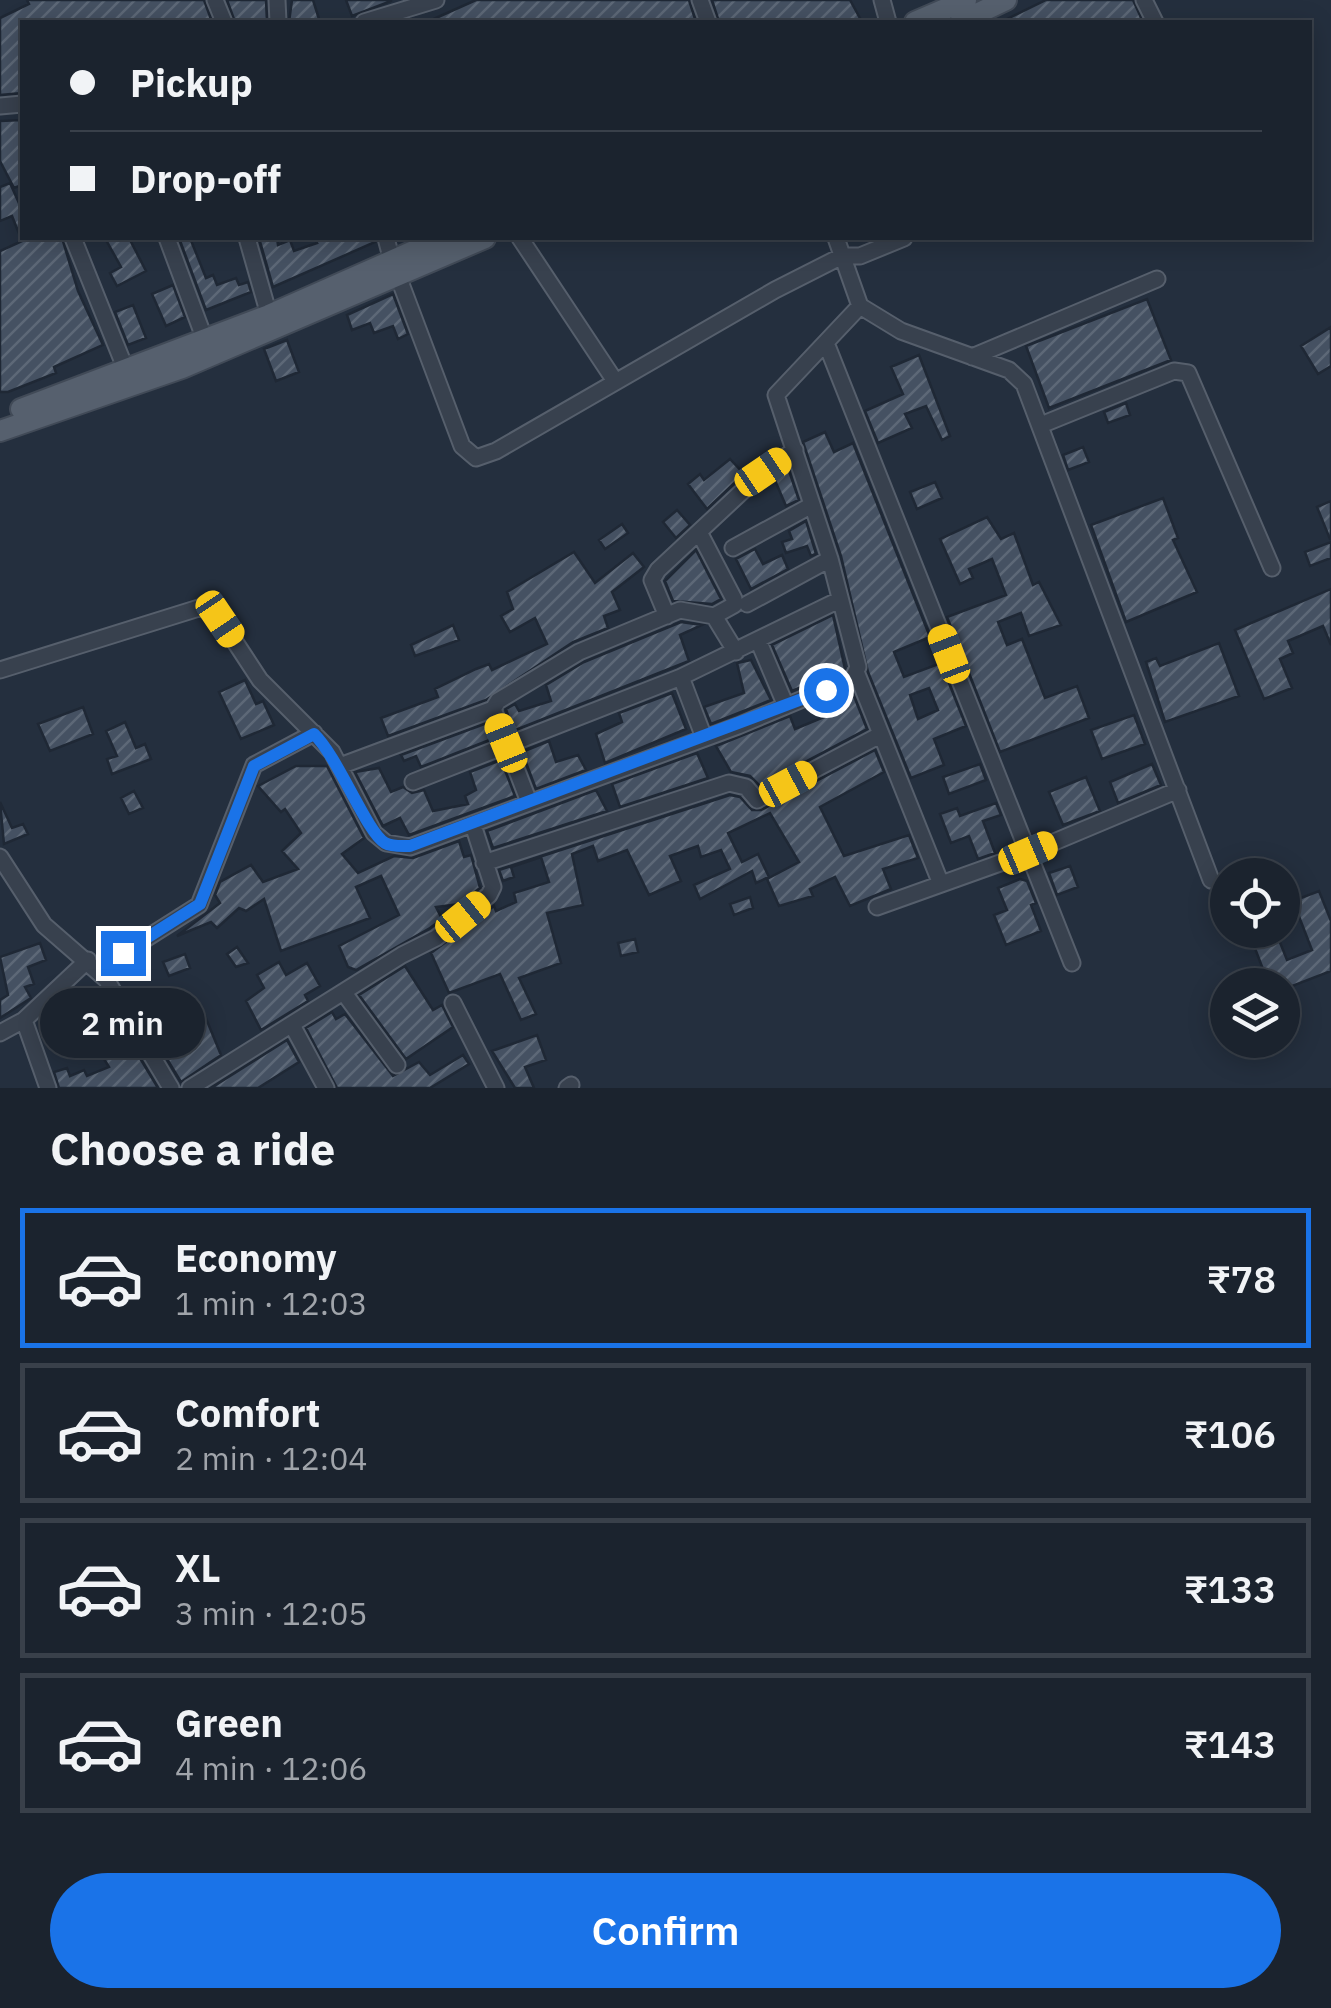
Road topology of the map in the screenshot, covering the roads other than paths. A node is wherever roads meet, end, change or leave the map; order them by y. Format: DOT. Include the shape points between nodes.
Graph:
graph roads {
  1 [pos="436,0"];
  2 [pos="966,0"];
  3 [pos="1006,0"];
  4 [pos="371,20"];
  5 [pos="920,20"];
  6 [pos="964,20"];
  7 [pos="75,240"];
  8 [pos="168,240"];
  9 [pos="247,240"];
  10 [pos="387,240"];
  11 [pos="440,240"];
  12 [pos="479,240"];
  13 [pos="521,240"];
  14 [pos="837,240"];
  15 [pos="899,240"];
  16 [pos="842,256"];
  17 [pos="395,268"];
  18 [pos="1156,280"];
  19 [pos="860,306"];
  20 [pos="269,315"];
  21 [pos="1021,336"];
  22 [pos="205,340"];
  23 [pos="826,343"];
  24 [pos="972,356"];
  25 [pos="126,370"];
  26 [pos="1009,370"];
  27 [pos="616,381"];
  28 [pos="0,417"];
  29 [pos="1042,425"];
  30 [pos="0,431"];
  31 [pos="795,450"];
  32 [pos="812,505"];
  33 [pos="699,532"];
  34 [pos="732,548"];
  35 [pos="830,559"];
  36 [pos="1272,568"];
  37 [pos="839,600"];
  38 [pos="747,604"];
  39 [pos="666,616"];
  40 [pos="714,616"];
  41 [pos="758,640"];
  42 [pos="736,652"];
  43 [pos="0,670"];
  44 [pos="857,674"];
  45 [pos="681,677"];
  46 [pos="786,706"];
  47 [pos="492,710"];
  48 [pos="314,734"];
  49 [pos="702,735"];
  50 [pos="880,735"];
  51 [pos="506,743"];
  52 [pos="340,766"];
  53 [pos="413,782"];
  54 [pos="1178,790"];
  55 [pos="529,802"];
  56 [pos="473,825"];
  57 [pos="1028,853"];
  58 [pos="484,863"];
  59 [pos="2,867"];
  60 [pos="1210,877"];
  61 [pos="942,884"];
  62 [pos="877,907"];
  63 [pos="1072,963"];
  64 [pos="93,964"];
  65 [pos="344,992"];
  66 [pos="453,1002"];
  67 [pos="24,1020"];
  68 [pos="292,1025"];
  69 [pos="0,1033"];
  70 [pos="397,1065"];
  71 [pos="48,1088"];
  72 [pos="171,1088"];
  73 [pos="190,1088"];
  74 [pos="326,1088"];
  75 [pos="496,1088"];
  1 -- 4 [label="street"];
  2 -- 5 [label="main road"];
  3 -- 6 [label="main road"];
  7 -- 25 [label="street"];
  8 -- 22 [label="street"];
  9 -- 20 [label="street"];
  10 -- 17 [label="street"];
  11 -- 17 [label="main road"];
  12 -- 17 [label="main road"];
  13 -- 27 [label="street"];
  14 -- 16 [label="street"];
  15 -- 16 [label="street"];
  16 -- 19 [label="street"];
  16 -- 27 [label="street"];
  17 -- 20 [label="main road"];
  17 -- 27 [label="street" via="469,454 486,456"];
  17 -- 30 [label="main road" via="182,368"];
  18 -- 21 [label="street"];
  19 -- 23 [label="street"];
  19 -- 24 [label="street" via="901,331"];
  20 -- 22 [label="main road"];
  21 -- 24 [label="street"];
  21 -- 26 [label="street"];
  22 -- 25 [label="main road"];
  23 -- 31 [label="street" via="778,387"];
  23 -- 57 [label="street"];
  24 -- 26 [label="street"];
  25 -- 28 [label="main road"];
  26 -- 29 [label="street" via="1024,384"];
  29 -- 36 [label="street" via="1174,371 1188,374"];
  29 -- 54 [label="street"];
  31 -- 32 [label="street"];
  31 -- 33 [label="street"];
  32 -- 34 [label="street"];
  32 -- 35 [label="street"];
  33 -- 39 [label="street" via="652,580"];
  33 -- 40 [label="street" via="734,600"];
  35 -- 37 [label="street"];
  35 -- 38 [label="street"];
  37 -- 41 [label="street"];
  37 -- 44 [label="street"];
  39 -- 40 [label="street" via="685,610"];
  39 -- 47 [label="street" via="579,652"];
  40 -- 42 [label="street"];
  41 -- 42 [label="street"];
  41 -- 46 [label="street"];
  42 -- 45 [label="street"];
  43 -- 48 [label="street" via="202,607 220,619 260,680"];
  44 -- 46 [label="street"];
  44 -- 50 [label="street"];
  45 -- 49 [label="street"];
  45 -- 51 [label="street"];
  46 -- 49 [label="street"];
  47 -- 51 [label="street"];
  47 -- 52 [label="street"];
  48 -- 52 [label="street"];
  48 -- 64 [label="street" via="254,766 200,904"];
  49 -- 55 [label="street"];
  50 -- 58 [label="street" via="756,800 746,787 730,783"];
  50 -- 61 [label="street"];
  51 -- 53 [label="street"];
  51 -- 55 [label="street"];
  52 -- 56 [label="street" via="386,844 410,846"];
  54 -- 57 [label="street"];
  54 -- 60 [label="street"];
  55 -- 56 [label="street"];
  56 -- 58 [label="street"];
  57 -- 61 [label="street"];
  57 -- 63 [label="street"];
  58 -- 65 [label="street" via="489,895 436,938"];
  59 -- 64 [label="street" via="44,925"];
  61 -- 62 [label="street"];
  64 -- 67 [label="street"];
  64 -- 72 [label="street"];
  65 -- 68 [label="street"];
  65 -- 70 [label="street"];
  66 -- 75 [label="street"];
  67 -- 69 [label="street"];
  67 -- 71 [label="street"];
  68 -- 73 [label="street"];
  68 -- 74 [label="street"];
}
